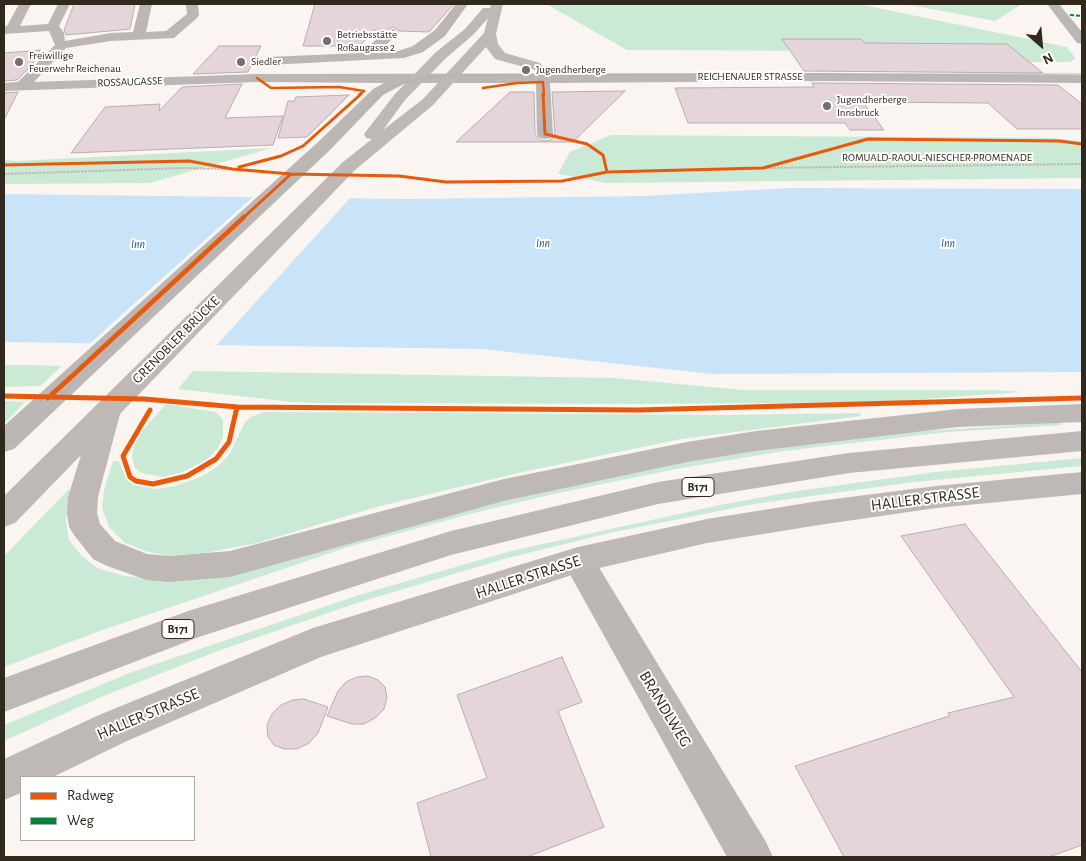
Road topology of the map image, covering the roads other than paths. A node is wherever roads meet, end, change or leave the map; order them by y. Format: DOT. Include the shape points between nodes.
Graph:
graph roads {
  1 [pos="26,4"];
  2 [pos="64,4"];
  3 [pos="146,4"];
  4 [pos="192,4"];
  5 [pos="462,4"];
  6 [pos="496,4"];
  7 [pos="1053,4"];
  8 [pos="52,27"];
  9 [pos="7,30"];
  10 [pos="393,33"];
  11 [pos="490,34"];
  12 [pos="139,36"];
  13 [pos="1082,40"];
  14 [pos="62,45"];
  15 [pos="364,57"];
  16 [pos="266,61"];
  17 [pos="463,66"];
  18 [pos="1082,68"];
  19 [pos="539,72"];
  20 [pos="418,74"];
  21 [pos="1082,75"];
  22 [pos="1054,77"];
  23 [pos="257,78"];
  24 [pos="450,78"];
  25 [pos="485,78"];
  26 [pos="1082,78"];
  27 [pos="22,86"];
  28 [pos="4,87"];
  29 [pos="434,95"];
  30 [pos="545,134"];
  31 [pos="349,166"];
  32 [pos="108,409"];
  33 [pos="1082,413"];
  34 [pos="4,442"];
  35 [pos="1082,442"];
  36 [pos="1082,483"];
  37 [pos="4,515"];
  38 [pos="578,560"];
  39 [pos="4,695"];
  40 [pos="4,780"];
  41 [pos="751,857"];
  1 -- 9 [label="street"];
  2 -- 8 [label="street"];
  3 -- 12 [label="street"];
  4 -- 12 [label="street" via="192,15 169,35"];
  5 -- 15 [label="street" via="440,32 418,49 399,55"];
  6 -- 11 [label="main road"];
  6 -- 20 [label="main road, GRENOBLER BRÜCKE" via="469,32"];
  7 -- 13 [label="street"];
  8 -- 9 [label="street"];
  8 -- 14 [label="street"];
  10 -- 15 [label="street"];
  11 -- 17 [label="main road, GRENOBLER BRÜCKE"];
  11 -- 19 [label="main road" via="491,46 500,56"];
  12 -- 14 [label="street"];
  14 -- 27 [label="street"];
  15 -- 16 [label="street"];
  17 -- 19 [label="street, REICHENAUER STRASSE"];
  17 -- 20 [label="street, REICHENAUER STRASSE"];
  17 -- 24 [label="main road, GRENOBLER BRÜCKE"];
  18 -- 19 [label="street, REICHENAUER STRASSE"];
  19 -- 22 [label="street, REICHENAUER STRASSE"];
  19 -- 25 [label="street, REICHENAUER STRASSE"];
  19 -- 30 [label="street"];
  20 -- 23 [label="street, ROSSAUGASSE"];
  20 -- 23 [label="street, ROSSAUGASSE"];
  20 -- 24 [label="street, REICHENAUER STRASSE"];
  20 -- 31 [label="main road, GRENOBLER BRÜCKE"];
  20 -- 34 [label="street" via="378,92 307,162"];
  21 -- 22 [label="street"];
  22 -- 26 [label="street, REICHENAUER STRASSE"];
  23 -- 27 [label="street, ROSSAUGASSE"];
  24 -- 25 [label="street, REICHENAUER STRASSE"];
  24 -- 29 [label="main road, GRENOBLER BRÜCKE"];
  25 -- 29 [label="street"];
  27 -- 28 [label="street, ROSSAUGASSE"];
  29 -- 31 [label="main road, GRENOBLER BRÜCKE"];
  31 -- 32 [label="main road, GRENOBLER BRÜCKE"];
  32 -- 33 [label="main road" via="83,497 85,527 104,550 118,557 147,567 169,569 230,564 504,490 687,452 958,418"];
  32 -- 37 [label="main road, GRENOBLER BRÜCKE"];
  35 -- 39 [label="main road, B171" via="849,463 658,493 554,517 413,554 278,596"];
  36 -- 38 [label="main road, HALLER STRASSE" via="936,497 819,513 707,531"];
  38 -- 40 [label="main road, HALLER STRASSE" via="312,644 113,728"];
  38 -- 41 [label="street, BRANDLWEG"];
}
